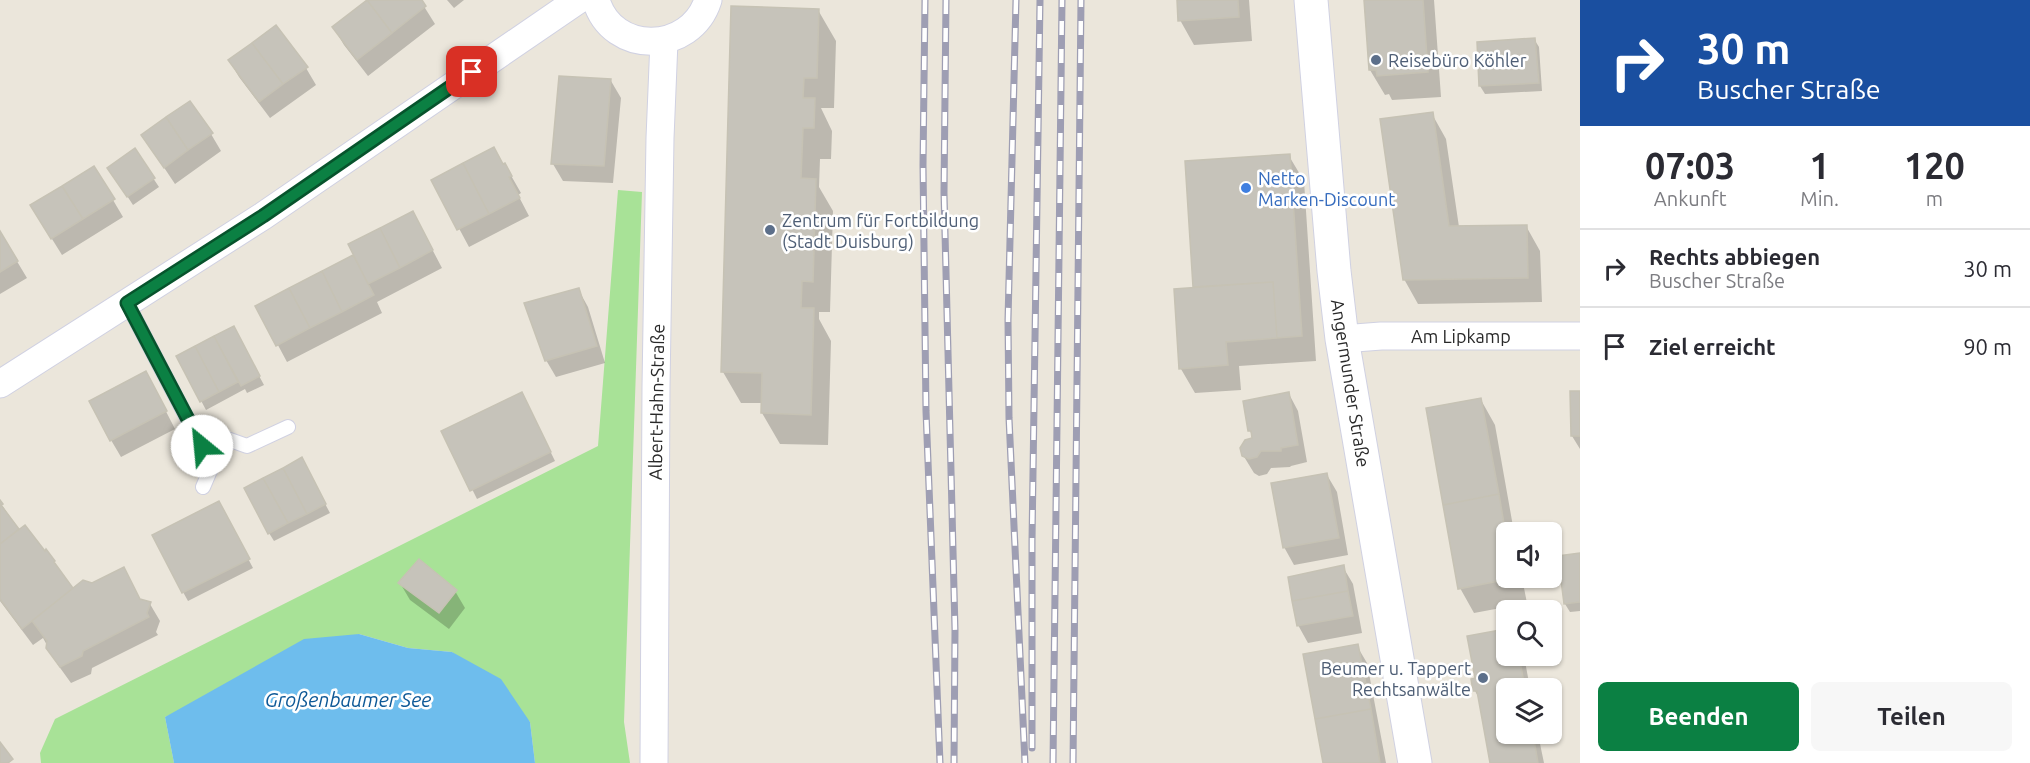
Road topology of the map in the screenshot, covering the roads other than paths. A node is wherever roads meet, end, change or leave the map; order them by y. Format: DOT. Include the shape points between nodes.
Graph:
graph roads {
  1 [pos="578,0"];
  2 [pos="596,0"];
  3 [pos="708,0"];
  4 [pos="1311,0"];
  5 [pos="664,41"];
  6 [pos="127,303"];
  7 [pos="1580,336"];
  8 [pos="1342,339"];
  9 [pos="0,384"];
  10 [pos="191,426"];
  11 [pos="288,427"];
  12 [pos="203,487"];
  13 [pos="654,763"];
  14 [pos="1415,763"];
  1 -- 6 [label="street" via="263,216"];
  2 -- 5 [label="street" via="609,24 620,33 636,40"];
  3 -- 5 [label="street" via="699,20"];
  4 -- 8 [label="main road, Angermunder Straße"];
  5 -- 13 [label="street, Albert-Hahn-Straße" via="656,376"];
  6 -- 9 [label="street"];
  6 -- 10 [label="lane"];
  7 -- 8 [label="street, Am Lipkamp"];
  8 -- 14 [label="main road, Angermunder Straße"];
  10 -- 11 [label="lane" via="247,446"];
  10 -- 12 [label="lane" via="212,466"];
}
